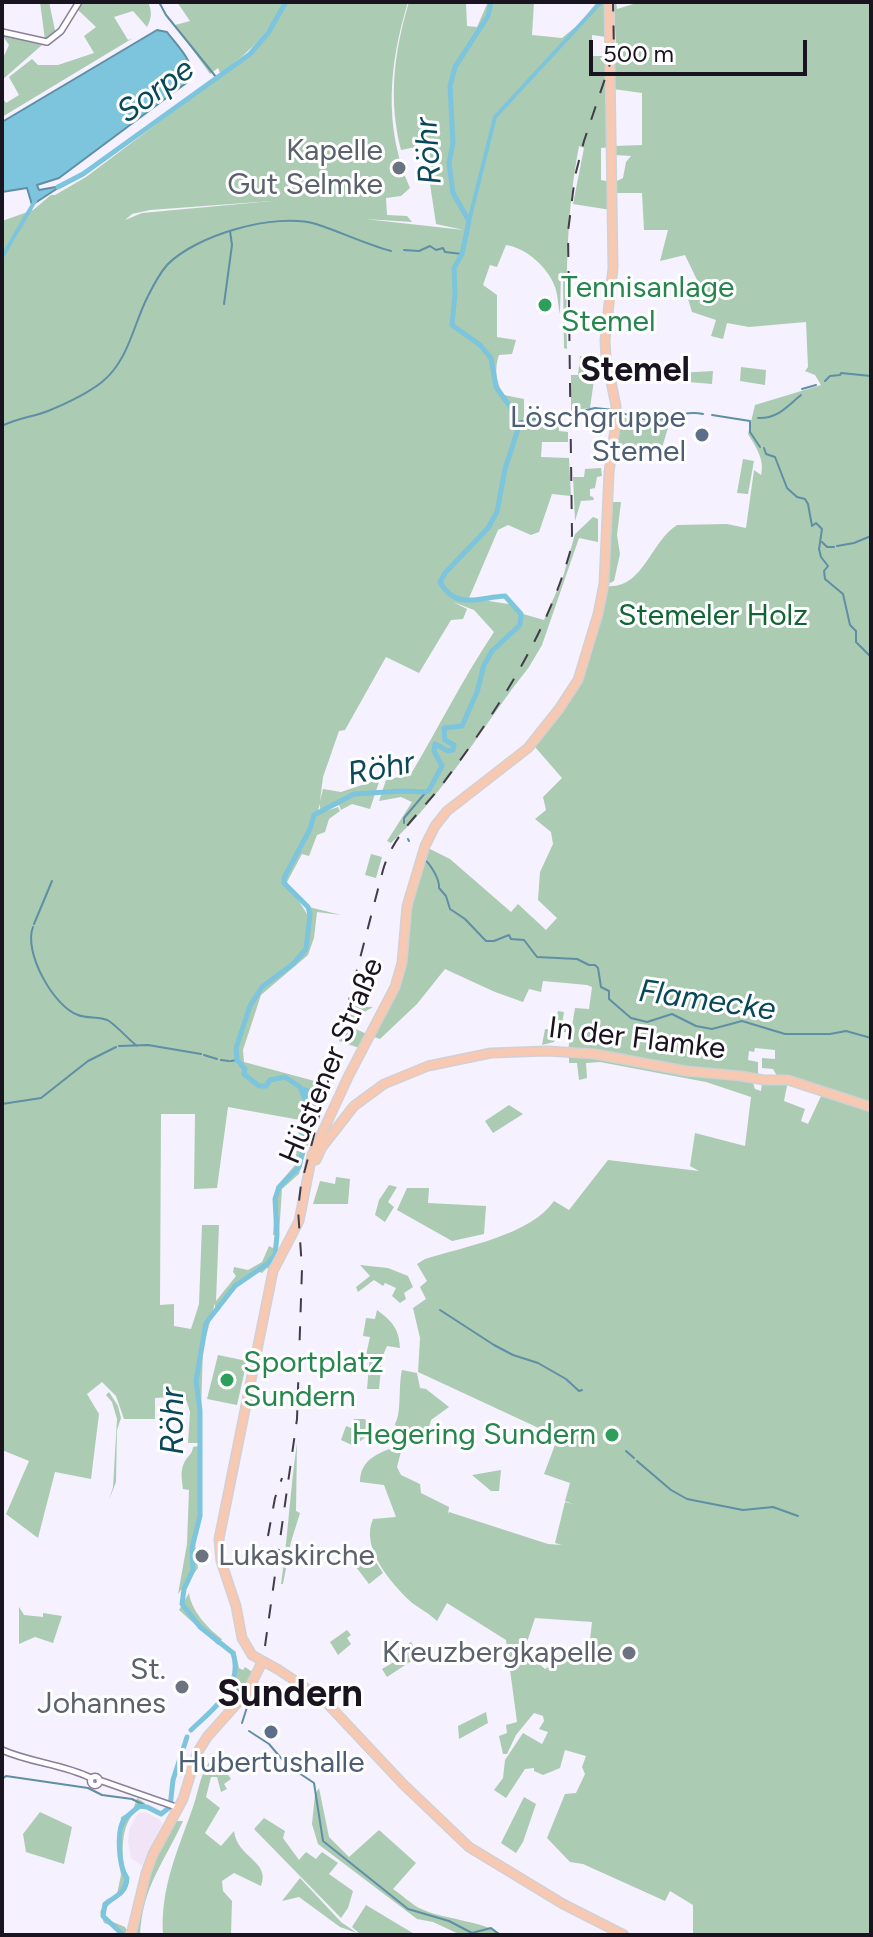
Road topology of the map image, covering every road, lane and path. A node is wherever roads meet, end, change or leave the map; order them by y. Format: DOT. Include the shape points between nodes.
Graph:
graph roads {
  1 [pos="79,2"];
  2 [pos="609,2"];
  3 [pos="2,32"];
  4 [pos="871,1107"];
  5 [pos="306,1183"];
  6 [pos="262,1662"];
  7 [pos="2,1750"];
  8 [pos="173,1806"];
  9 [pos="131,1935"];
  10 [pos="624,1935"];
  1 -- 3 [label="street" via="61,31 47,42"];
  2 -- 5 [label="main road, Hüstener Straße" via="613,268 605,340 616,422 604,586 578,680 528,748 447,811 431,834 407,906 395,987 319,1138"];
  4 -- 5 [label="main road, In der Flamke" via="788,1080 695,1073 595,1054 491,1053 422,1068 367,1095 322,1147"];
  5 -- 6 [label="main road, Hüstener Straße" via="299,1221 273,1271 220,1530 221,1561 241,1632 247,1650"];
  6 -- 8 [label="main road" via="248,1691 201,1746"];
  6 -- 10 [label="main road" via="332,1707 469,1847"];
  7 -- 8 [label="street" via="28,1762 68,1769 91,1778 93,1785 99,1780"];
  8 -- 9 [label="main road" via="146,1873"];
}
